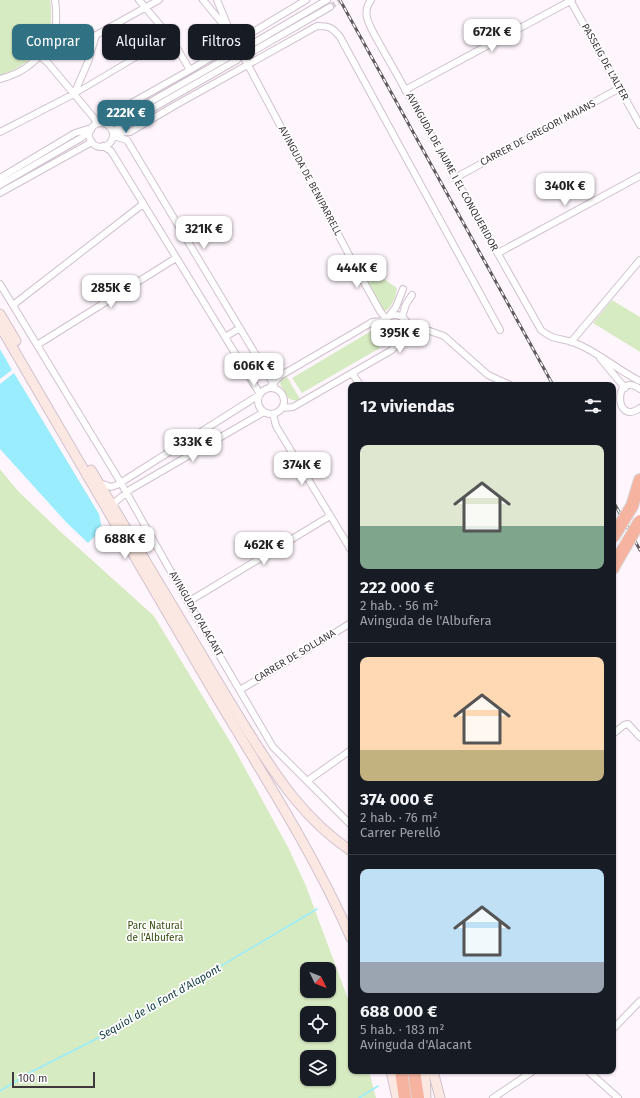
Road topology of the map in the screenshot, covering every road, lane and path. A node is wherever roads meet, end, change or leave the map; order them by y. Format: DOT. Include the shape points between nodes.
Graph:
graph roads {
  1 [pos="55,0"];
  2 [pos="139,0"];
  3 [pos="159,0"];
  4 [pos="203,0"];
  5 [pos="217,0"];
  6 [pos="306,0"];
  7 [pos="327,0"];
  8 [pos="371,0"];
  9 [pos="571,0"];
  10 [pos="146,7"];
  11 [pos="330,7"];
  12 [pos="56,24"];
  13 [pos="160,24"];
  14 [pos="223,24"];
  15 [pos="228,24"];
  16 [pos="255,31"];
  17 [pos="180,53"];
  18 [pos="36,60"];
  19 [pos="45,60"];
  20 [pos="130,60"];
  21 [pos="207,60"];
  22 [pos="245,60"];
  23 [pos="248,65"];
  24 [pos="190,70"];
  25 [pos="0,80"];
  26 [pos="620,88"];
  27 [pos="405,90"];
  28 [pos="74,94"];
  29 [pos="97,125"];
  30 [pos="640,125"];
  31 [pos="1,130"];
  32 [pos="113,133"];
  33 [pos="92,142"];
  34 [pos="103,146"];
  35 [pos="640,176"];
  36 [pos="0,178"];
  37 [pos="455,178"];
  38 [pos="0,185"];
  39 [pos="0,193"];
  40 [pos="143,204"];
  41 [pos="498,253"];
  42 [pos="176,258"];
  43 [pos="640,260"];
  44 [pos="0,284"];
  45 [pos="403,289"];
  46 [pos="412,295"];
  47 [pos="13,305"];
  48 [pos="0,314"];
  49 [pos="402,317"];
  50 [pos="387,319"];
  51 [pos="0,326"];
  52 [pos="240,328"];
  53 [pos="500,330"];
  54 [pos="408,331"];
  55 [pos="225,337"];
  56 [pos="400,340"];
  57 [pos="571,342"];
  58 [pos="37,345"];
  59 [pos="594,353"];
  60 [pos="352,373"];
  61 [pos="631,377"];
  62 [pos="640,381"];
  63 [pos="358,382"];
  64 [pos="503,382"];
  65 [pos="272,386"];
  66 [pos="633,386"];
  67 [pos="625,388"];
  68 [pos="640,389"];
  69 [pos="260,395"];
  70 [pos="282,408"];
  71 [pos="640,408"];
  72 [pos="264,412"];
  73 [pos="273,414"];
  74 [pos="640,480"];
  75 [pos="99,482"];
  76 [pos="120,483"];
  77 [pos="126,493"];
  78 [pos="640,493"];
  79 [pos="632,506"];
  80 [pos="114,508"];
  81 [pos="330,516"];
  82 [pos="640,521"];
  83 [pos="616,532"];
  84 [pos="348,545"];
  85 [pos="616,562"];
  86 [pos="188,602"];
  87 [pos="348,625"];
  88 [pos="240,690"];
  89 [pos="616,732"];
  90 [pos="640,737"];
  91 [pos="348,752"];
  92 [pos="273,780"];
  93 [pos="307,781"];
  94 [pos="348,822"];
  95 [pos="348,849"];
  96 [pos="348,931"];
  97 [pos="640,1001"];
  98 [pos="616,1026"];
  99 [pos="392,1074"];
  100 [pos="401,1074"];
  101 [pos="414,1074"];
  102 [pos="425,1074"];
  103 [pos="434,1074"];
  104 [pos="529,1074"];
  105 [pos="591,1074"];
  106 [pos="398,1098"];
  107 [pos="405,1098"];
  108 [pos="418,1098"];
  109 [pos="426,1098"];
  110 [pos="440,1098"];
  111 [pos="493,1098"];
  112 [pos="618,1098"];
  1 -- 12 [label="street"];
  2 -- 10 [label="street"];
  3 -- 10 [label="street"];
  4 -- 14 [label="street"];
  5 -- 15 [label="street, AVINGUDA DE BENIPARRELL"];
  6 -- 16 [label="street"];
  7 -- 11 [label="street" via="249,50"];
  8 -- 27 [label="street, AVINGUDA DE JAUME I EL CONQUERIDOR" via="367,5 366,17"];
  9 -- 26 [label="street, PASSEIG DE L'ALTER"];
  9 -- 27 [label="street"];
  10 -- 13 [label="street"];
  10 -- 28 [label="street" via="96,35"];
  17 -- 24 [label="street"];
  18 -- 25 [label="street" via="26,69"];
  19 -- 28 [label="street"];
  20 -- 28 [label="street"];
  21 -- 24 [label="street"];
  22 -- 23 [label="street, AVINGUDA DE BENIPARRELL"];
  23 -- 32 [label="street" via="130,132"];
  23 -- 50 [label="street, AVINGUDA DE BENIPARRELL" via="356,268"];
  23 -- 53 [label="street" via="317,26 328,26 335,30"];
  24 -- 29 [label="street"];
  26 -- 30 [label="street, PASSEIG DE L'ALTER"];
  26 -- 37 [label="street, CARRER DE GREGORI MAIANS"];
  27 -- 37 [label="street, AVINGUDA DE JAUME I EL CONQUERIDOR"];
  28 -- 29 [label="street"];
  28 -- 31 [label="street"];
  29 -- 32 [label="street" via="108,125"];
  29 -- 32 [label="street" via="124,117 236,57"];
  29 -- 33 [label="street" via="90,136"];
  29 -- 36 [label="street" via="75,133"];
  29 -- 38 [label="street" via="81,138"];
  32 -- 34 [label="street" via="110,143"];
  32 -- 52 [label="street" via="127,140"];
  33 -- 34 [label="street" via="97,146"];
  33 -- 39 [label="street"];
  34 -- 40 [label="street" via="111,151"];
  35 -- 41 [label="street"];
  37 -- 41 [label="street, AVINGUDA DE JAUME I EL CONQUERIDOR"];
  40 -- 42 [label="street"];
  40 -- 47 [label="street"];
  41 -- 57 [label="street, AVINGUDA DE JAUME I EL CONQUERIDOR" via="541,330 553,338"];
  42 -- 55 [label="street"];
  42 -- 58 [label="street"];
  43 -- 57 [label="street"];
  44 -- 47 [label="street, AVINGUDA D'ALACANT"];
  45 -- 50 [label="street" via="396,307"];
  46 -- 49 [label="street"];
  47 -- 58 [label="street, AVINGUDA D'ALACANT"];
  48 -- 75 [label="main road, AVINGUDA D'ALACANT"];
  49 -- 50 [label="street" via="397,315"];
  49 -- 54 [label="street" via="407,323"];
  50 -- 56 [label="street" via="382,329 385,336 390,340"];
  50 -- 65 [label="street" via="372,322 280,376"];
  51 -- 92 [label="main road" via="214,692"];
  52 -- 55 [label="street"];
  52 -- 65 [label="street"];
  54 -- 56 [label="street"];
  54 -- 64 [label="street" via="424,329 444,336 488,375"];
  55 -- 69 [label="street"];
  56 -- 60 [label="street" via="392,350"];
  57 -- 59 [label="street"];
  58 -- 76 [label="street, AVINGUDA D'ALACANT"];
  59 -- 61 [label="street"];
  59 -- 67 [label="street"];
  60 -- 63 [label="street"];
  60 -- 70 [label="street" via="293,407"];
  61 -- 62 [label="street"];
  61 -- 66 [label="street"];
  65 -- 69 [label="street"];
  65 -- 70 [label="street" via="284,395"];
  66 -- 67 [label="street"];
  66 -- 68 [label="street"];
  67 -- 71 [label="street" via="619,397 623,408 630,411"];
  69 -- 72 [label="street" via="259,404"];
  69 -- 76 [label="street"];
  70 -- 73 [label="street"];
  72 -- 73 [label="street"];
  72 -- 77 [label="street"];
  73 -- 81 [label="street" via="276,426"];
  74 -- 79 [label="highway"];
  75 -- 76 [label="street" via="111,487"];
  75 -- 80 [label="main road, AVINGUDA D'ALACANT"];
  76 -- 77 [label="street, AVINGUDA D'ALACANT"];
  77 -- 80 [label="street" via="115,502"];
  77 -- 86 [label="street, AVINGUDA D'ALACANT"];
  78 -- 79 [label="highway"];
  79 -- 83 [label="highway, bridge"];
  80 -- 92 [label="main road, AVINGUDA D'ALACANT"];
  81 -- 84 [label="street"];
  81 -- 86 [label="street"];
  82 -- 85 [label="highway, bridge"];
  86 -- 88 [label="street, AVINGUDA D'ALACANT"];
  87 -- 88 [label="street, CARRER DE SOLLANA"];
  88 -- 93 [label="street, AVINGUDA D'ALACANT" via="273,747"];
  89 -- 90 [label="street" via="628,724"];
  91 -- 93 [label="street"];
  92 -- 95 [label="main road" via="328,834"];
  92 -- 96 [label="main road"];
  93 -- 94 [label="street, AVINGUDA D'ALACANT"];
  97 -- 98 [label="street"];
  99 -- 106 [label="main road"];
  100 -- 107 [label="highway"];
  101 -- 108 [label="highway"];
  102 -- 109 [label="main road"];
  103 -- 110 [label="main road"];
  104 -- 111 [label="street"];
  105 -- 112 [label="street"];
}
